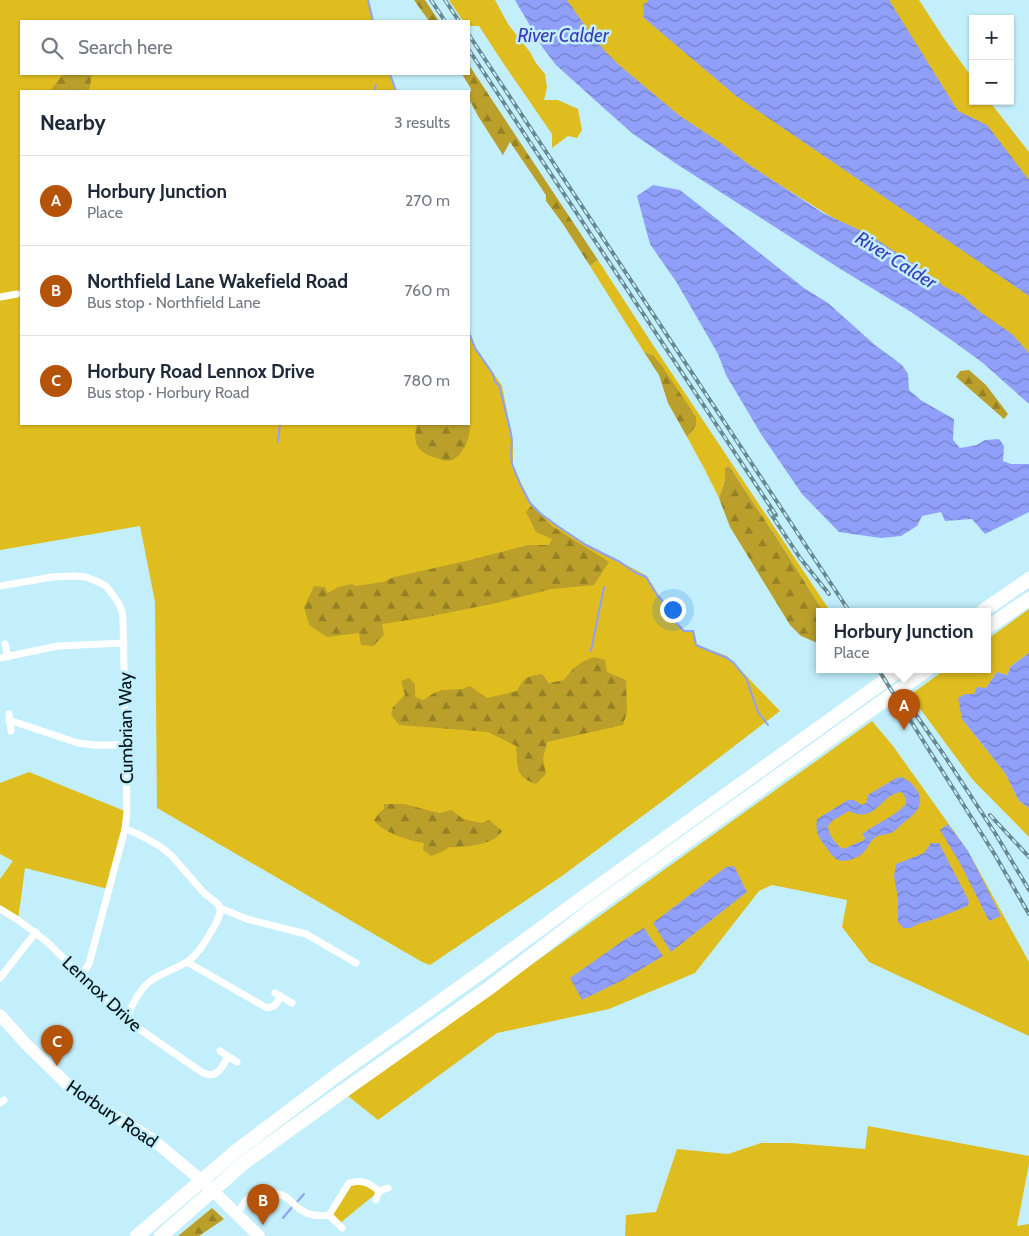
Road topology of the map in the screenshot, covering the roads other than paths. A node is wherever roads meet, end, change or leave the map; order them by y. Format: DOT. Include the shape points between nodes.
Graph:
graph roads {
  1 [pos="17,294"];
  2 [pos="0,297"];
  3 [pos="1029,579"];
  4 [pos="0,586"];
  5 [pos="1029,599"];
  6 [pos="987,608"];
  7 [pos="991,625"];
  8 [pos="124,643"];
  9 [pos="5,644"];
  10 [pos="4,657"];
  11 [pos="894,673"];
  12 [pos="922,673"];
  13 [pos="11,731"];
  14 [pos="126,745"];
  15 [pos="125,829"];
  16 [pos="220,908"];
  17 [pos="0,909"];
  18 [pos="36,932"];
  19 [pos="187,962"];
  20 [pos="351,963"];
  21 [pos="81,976"];
  22 [pos="0,978"];
  23 [pos="292,1003"];
  24 [pos="0,1015"];
  25 [pos="124,1020"];
  26 [pos="220,1051"];
  27 [pos="228,1057"];
  28 [pos="237,1062"];
  29 [pos="388,1188"];
  30 [pos="380,1191"];
  31 [pos="376,1200"];
  32 [pos="237,1213"];
  33 [pos="329,1215"];
  34 [pos="342,1228"];
  35 [pos="137,1236"];
  36 [pos="161,1236"];
  37 [pos="259,1236"];
  1 -- 2 [label="street"];
  3 -- 6 [label="highway"];
  4 -- 8 [label="street, Cumbrian Way" via="65,576 96,581 106,586 118,602 122,611"];
  5 -- 7 [label="highway"];
  8 -- 10 [label="street" via="69,645"];
  8 -- 14 [label="street, Cumbrian Way"];
  9 -- 10 [label="street"];
  11 -- 35 [label="highway" via="336,1075 236,1151"];
  12 -- 36 [label="highway" via="245,1162"];
  13 -- 14 [label="street" via="9,717 78,743"];
  14 -- 15 [label="street, Cumbrian Way" via="128,793"];
  15 -- 16 [label="street" via="153,842 172,856"];
  15 -- 21 [label="street, Cumbrian Way" via="89,964"];
  16 -- 19 [label="street" via="220,915 208,938"];
  16 -- 20 [label="street" via="247,919 306,934"];
  17 -- 18 [label="street, Lennox Drive"];
  18 -- 21 [label="street, Lennox Drive"];
  18 -- 22 [label="street"];
  19 -- 23 [label="street" via="267,1008 274,1006 278,995"];
  19 -- 25 [label="street" via="143,987"];
  21 -- 25 [label="street, Lennox Drive"];
  24 -- 32 [label="highway, Horbury Road" via="70,1087 152,1140"];
  25 -- 27 [label="street, Lennox Drive" via="205,1074 220,1071"];
  26 -- 27 [label="street"];
  27 -- 28 [label="street"];
  29 -- 30 [label="street"];
  30 -- 31 [label="street"];
  30 -- 33 [label="street" via="361,1181 349,1182"];
  32 -- 33 [label="street" via="246,1200 255,1195 275,1193 312,1216"];
  32 -- 37 [label="highway, Horbury Road"];
  33 -- 34 [label="street"];
}
